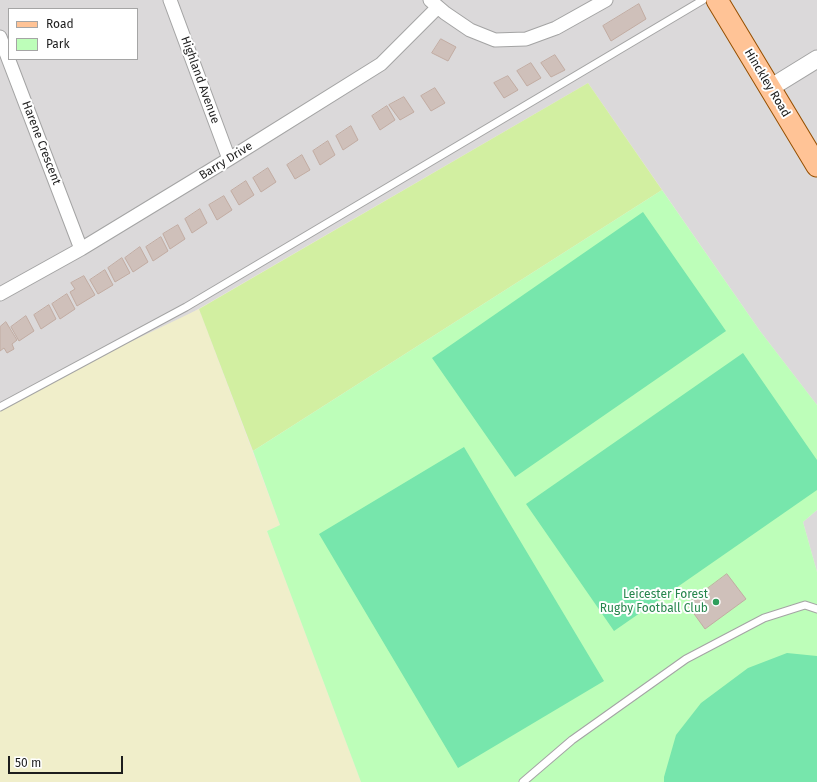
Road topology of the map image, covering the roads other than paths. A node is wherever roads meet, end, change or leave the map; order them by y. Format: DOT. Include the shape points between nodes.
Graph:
graph roads {
  1 [pos="170,0"];
  2 [pos="606,0"];
  3 [pos="703,0"];
  4 [pos="717,0"];
  5 [pos="434,3"];
  6 [pos="0,37"];
  7 [pos="8,58"];
  8 [pos="817,59"];
  9 [pos="9,60"];
  10 [pos="770,88"];
  11 [pos="230,159"];
  12 [pos="817,166"];
  13 [pos="81,249"];
  14 [pos="0,294"];
  15 [pos="0,407"];
  16 [pos="817,609"];
  17 [pos="523,782"];
  1 -- 11 [label="street, Highland Avenue"];
  2 -- 5 [label="street" via="556,28 526,39 495,40 470,30"];
  3 -- 15 [label="lane" via="186,307"];
  4 -- 10 [label="main road, Hinckley Road"];
  5 -- 11 [label="street, Barry Drive" via="381,64"];
  6 -- 7 [label="street, Harene Crescent"];
  8 -- 10 [label="street"];
  9 -- 13 [label="street, Harene Crescent"];
  10 -- 12 [label="main road, Hinckley Road"];
  11 -- 13 [label="street, Barry Drive"];
  13 -- 14 [label="street, Barry Drive"];
  16 -- 17 [label="lane" via="805,605 764,618 686,659 572,740"];
}
